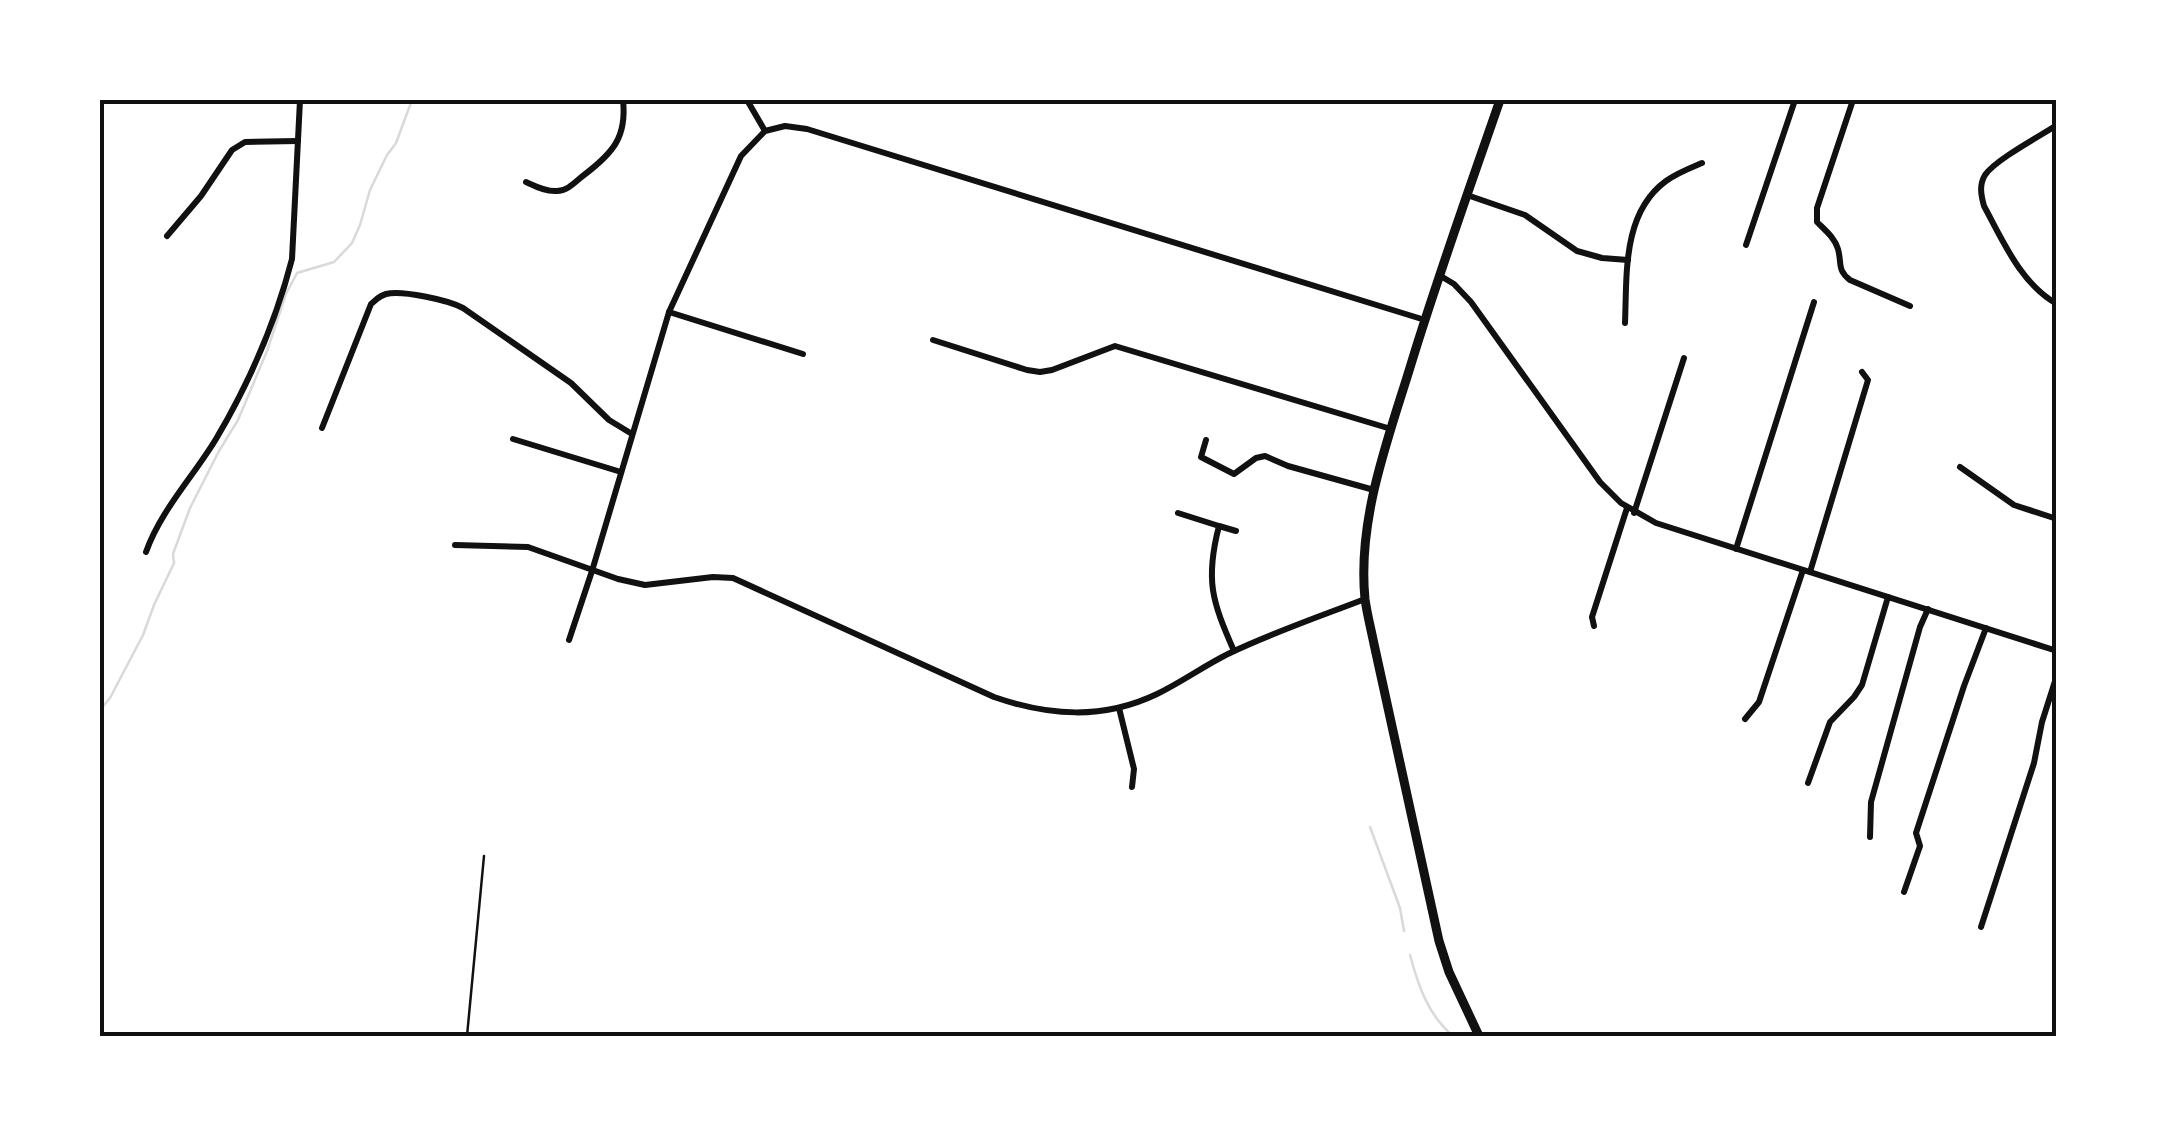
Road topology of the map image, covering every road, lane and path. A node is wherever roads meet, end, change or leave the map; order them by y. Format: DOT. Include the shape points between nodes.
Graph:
graph roads {
  1 [pos="300,100"];
  2 [pos="623,100"];
  3 [pos="748,100"];
  4 [pos="1500,100"];
  5 [pos="1795,100"];
  6 [pos="1853,100"];
  7 [pos="2057,125"];
  8 [pos="765,131"];
  9 [pos="298,141"];
  10 [pos="1702,162"];
  11 [pos="526,182"];
  12 [pos="1467,195"];
  13 [pos="167,236"];
  14 [pos="1746,244"];
  15 [pos="1628,260"];
  16 [pos="1440,275"];
  17 [pos="1814,302"];
  18 [pos="2057,304"];
  19 [pos="1910,306"];
  20 [pos="669,312"];
  21 [pos="1425,320"];
  22 [pos="1625,323"];
  23 [pos="932,340"];
  24 [pos="803,354"];
  25 [pos="1684,358"];
  26 [pos="1862,372"];
  27 [pos="322,428"];
  28 [pos="1391,429"];
  29 [pos="632,434"];
  30 [pos="514,439"];
  31 [pos="1206,440"];
  32 [pos="1960,468"];
  33 [pos="621,472"];
  34 [pos="1375,490"];
  35 [pos="1631,510"];
  36 [pos="1178,514"];
  37 [pos="2057,519"];
  38 [pos="1218,526"];
  39 [pos="1236,531"];
  40 [pos="455,544"];
  41 [pos="1736,549"];
  42 [pos="146,552"];
  43 [pos="592,571"];
  44 [pos="1806,571"];
  45 [pos="1888,597"];
  46 [pos="1365,599"];
  47 [pos="1928,609"];
  48 [pos="1594,626"];
  49 [pos="1986,628"];
  50 [pos="569,640"];
  51 [pos="1234,651"];
  52 [pos="2057,651"];
  53 [pos="2057,675"];
  54 [pos="1119,708"];
  55 [pos="1745,720"];
  56 [pos="1808,783"];
  57 [pos="1132,788"];
  58 [pos="1870,836"];
  59 [pos="484,856"];
  60 [pos="1904,892"];
  61 [pos="1981,927"];
  62 [pos="467,1036"];
  63 [pos="1479,1036"];
  1 -- 9 [label="street"];
  2 -- 11 [label="street" via="624,125 607,158 565,190"];
  3 -- 8 [label="street"];
  4 -- 12 [label="main road"];
  5 -- 14 [label="street"];
  6 -- 19 [label="street" via="1817,222 1838,246 1842,274"];
  7 -- 18 [label="street" via="1994,166 1980,194 2024,275"];
  8 -- 20 [label="street" via="742,156"];
  8 -- 21 [label="street" via="808,129"];
  9 -- 13 [label="street" via="245,142 232,150"];
  9 -- 42 [label="street" via="292,259 278,305 246,384"];
  10 -- 15 [label="street" via="1650,197 1634,226"];
  12 -- 15 [label="street" via="1525,215 1577,251"];
  12 -- 16 [label="main road"];
  15 -- 22 [label="street"];
  16 -- 21 [label="main road"];
  16 -- 35 [label="street" via="1471,302 1610,494"];
  17 -- 41 [label="street"];
  20 -- 24 [label="street"];
  20 -- 29 [label="street"];
  21 -- 28 [label="main road"];
  23 -- 28 [label="street" via="1040,372 1115,346"];
  25 -- 35 [label="street"];
  26 -- 44 [label="street" via="1868,380"];
  27 -- 29 [label="street" via="371,304 391,293 463,308"];
  28 -- 34 [label="main road"];
  29 -- 33 [label="street"];
  30 -- 33 [label="street"];
  31 -- 34 [label="street" via="1201,456 1230,473 1264,456"];
  32 -- 37 [label="street" via="2014,504"];
  33 -- 43 [label="street"];
  34 -- 46 [label="main road"];
  35 -- 41 [label="street"];
  35 -- 48 [label="street"];
  36 -- 38 [label="street"];
  38 -- 39 [label="street"];
  38 -- 51 [label="street" via="1211,583"];
  40 -- 43 [label="street" via="528,548"];
  41 -- 44 [label="street"];
  43 -- 50 [label="street"];
  43 -- 54 [label="street" via="645,584 733,578 1020,706 1072,714"];
  44 -- 45 [label="street"];
  44 -- 55 [label="street" via="1759,702"];
  45 -- 47 [label="street"];
  45 -- 56 [label="street" via="1862,685 1830,722"];
  46 -- 51 [label="street"];
  46 -- 63 [label="main road" via="1439,941"];
  47 -- 49 [label="street"];
  47 -- 58 [label="street" via="1871,802"];
  49 -- 52 [label="street"];
  49 -- 60 [label="street" via="1916,833 1920,846"];
  51 -- 54 [label="street"];
  53 -- 61 [label="street"];
  54 -- 57 [label="street"];
  59 -- 62 [label="path"];
}
